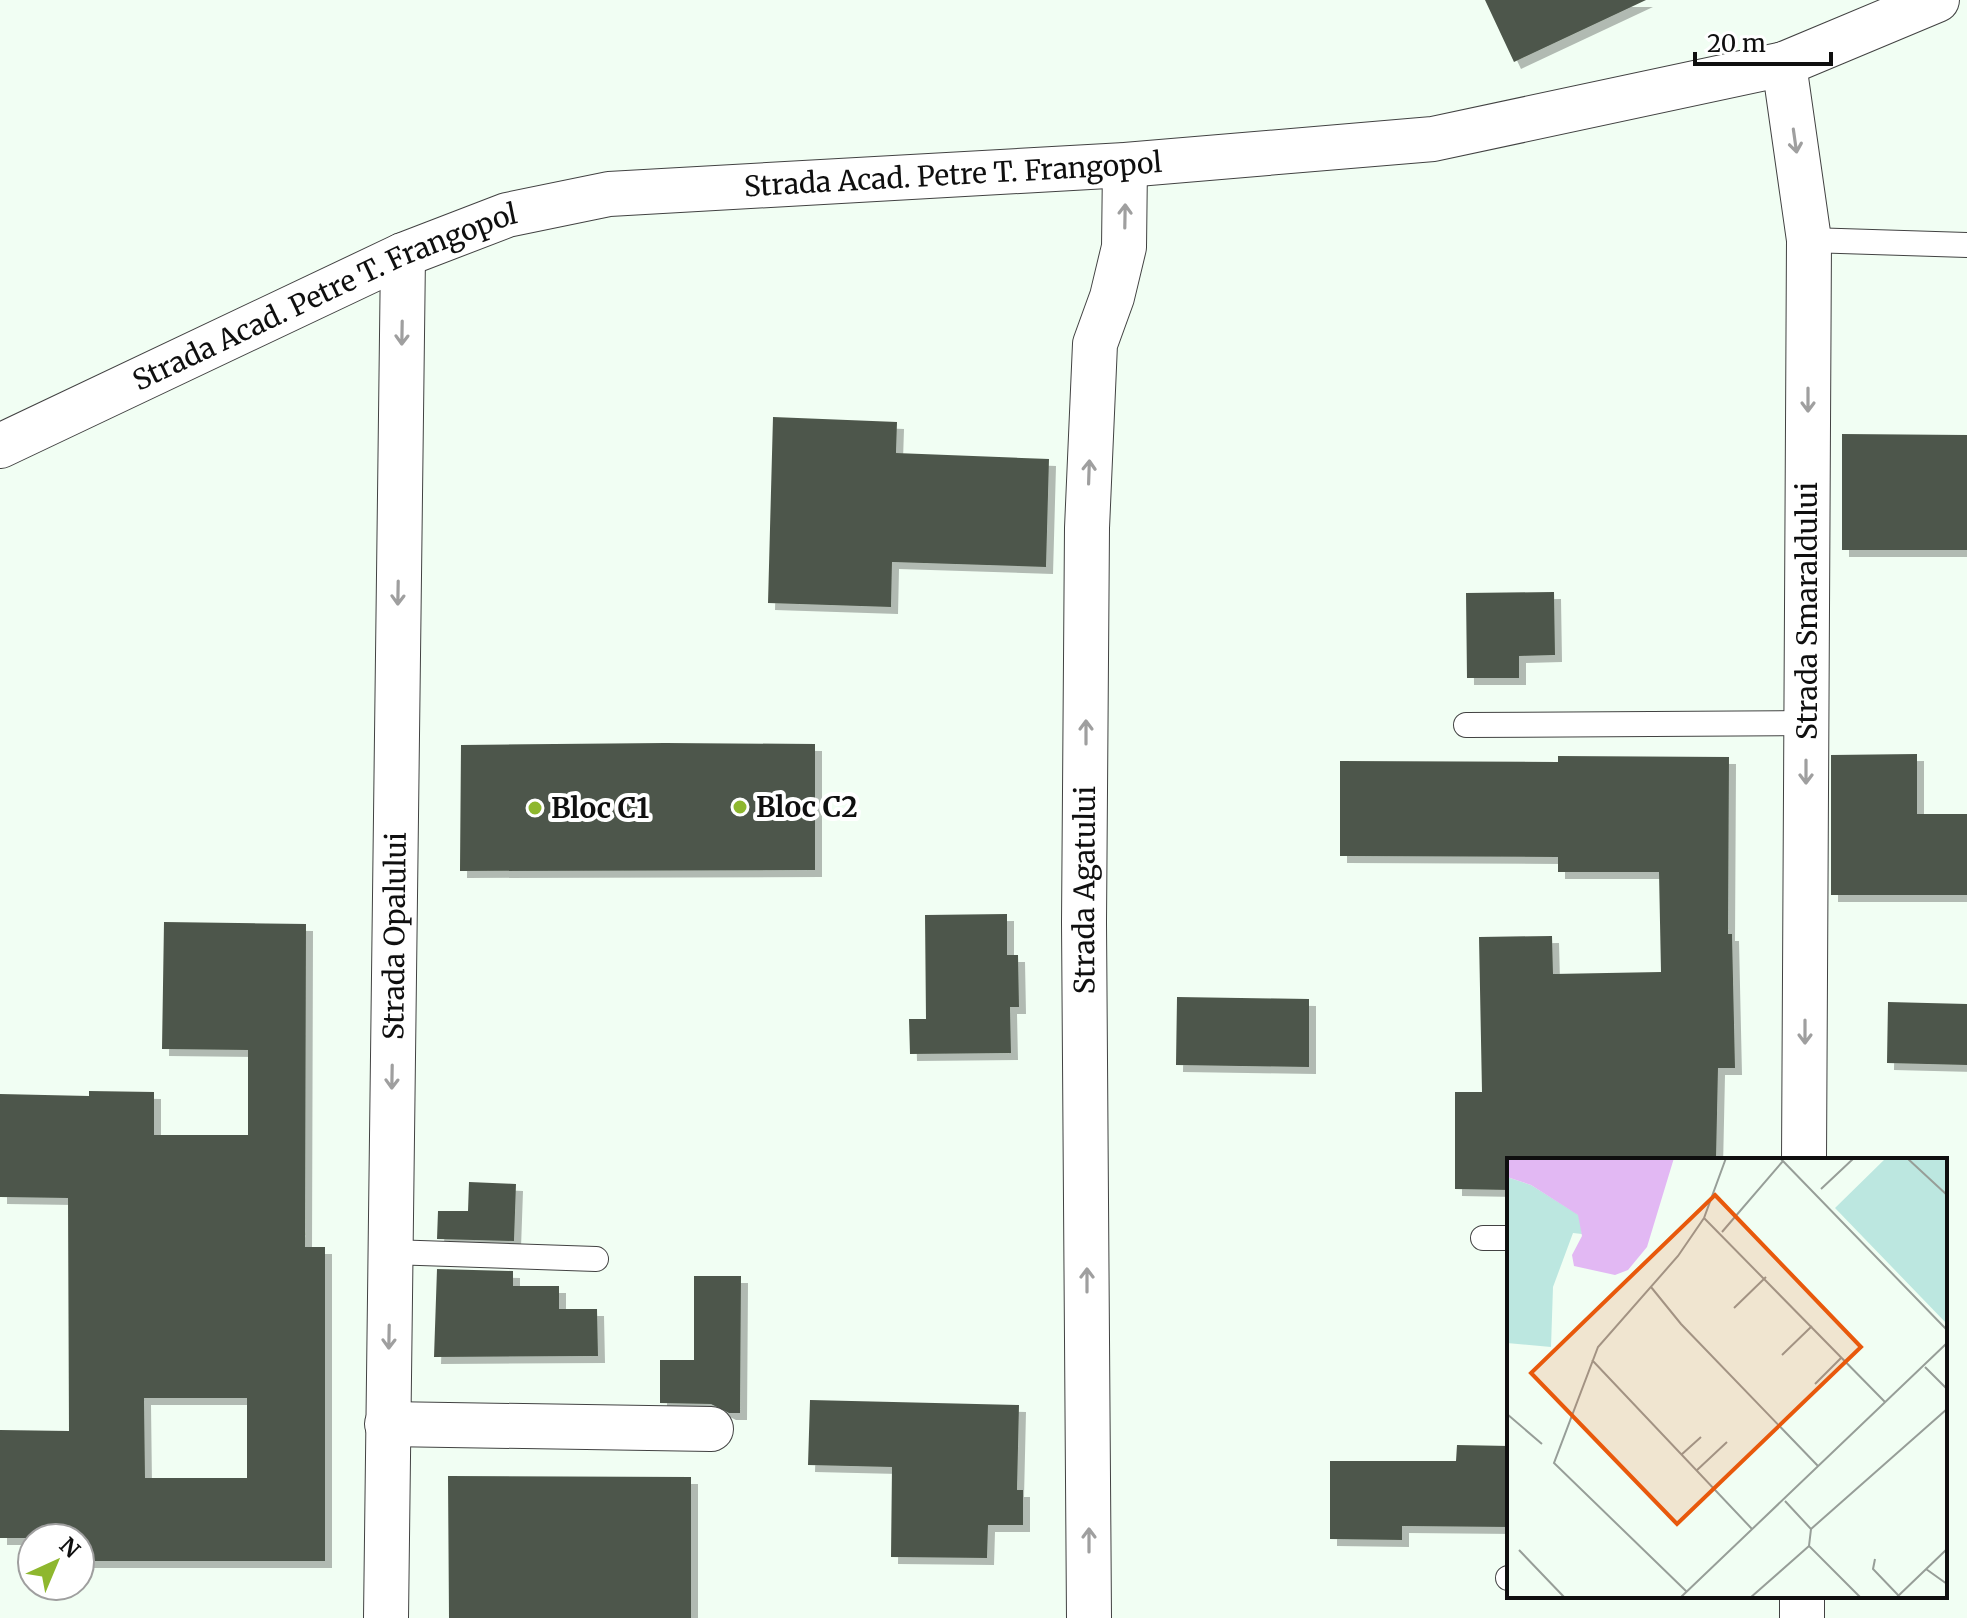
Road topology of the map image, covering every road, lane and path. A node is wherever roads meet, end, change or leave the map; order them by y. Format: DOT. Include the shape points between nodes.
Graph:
graph roads {
  1 [pos="1937,0"];
  2 [pos="1784,64"];
  3 [pos="1125,165"];
  4 [pos="1809,240"];
  5 [pos="1967,245"];
  6 [pos="403,255"];
  7 [pos="0,446"];
  8 [pos="1806,723"];
  9 [pos="1466,725"];
  10 [pos="1804,1158"];
  11 [pos="1483,1238"];
  12 [pos="1507,1238"];
  13 [pos="390,1252"];
  14 [pos="596,1259"];
  15 [pos="387,1424"];
  16 [pos="711,1429"];
  17 [pos="386,1618"];
  18 [pos="1089,1618"];
  1 -- 2 [label="street, Strada Acad. Petre T. Frangopol"];
  2 -- 3 [label="street, Strada Acad. Petre T. Frangopol" via="1433,139"];
  2 -- 4 [label="street, Strada Smaraldului, one-way"];
  3 -- 6 [label="street, Strada Acad. Petre T. Frangopol" via="609,194 507,215"];
  18 -- 3 [label="street, Strada Agatului, one-way" via="1087,528 1095,344 1124,247"];
  4 -- 5 [label="lane"];
  4 -- 8 [label="street, Strada Smaraldului, one-way"];
  6 -- 7 [label="street, Strada Acad. Petre T. Frangopol"];
  6 -- 13 [label="street, Strada Opalului, one-way"];
  8 -- 9 [label="lane"];
  8 -- 10 [label="street, Strada Smaraldului, one-way"];
  11 -- 12 [label="lane"];
  13 -- 14 [label="lane"];
  13 -- 15 [label="street, Strada Opalului, one-way"];
  15 -- 16 [label="street"];
  15 -- 17 [label="street, Strada Opalului"];
}
